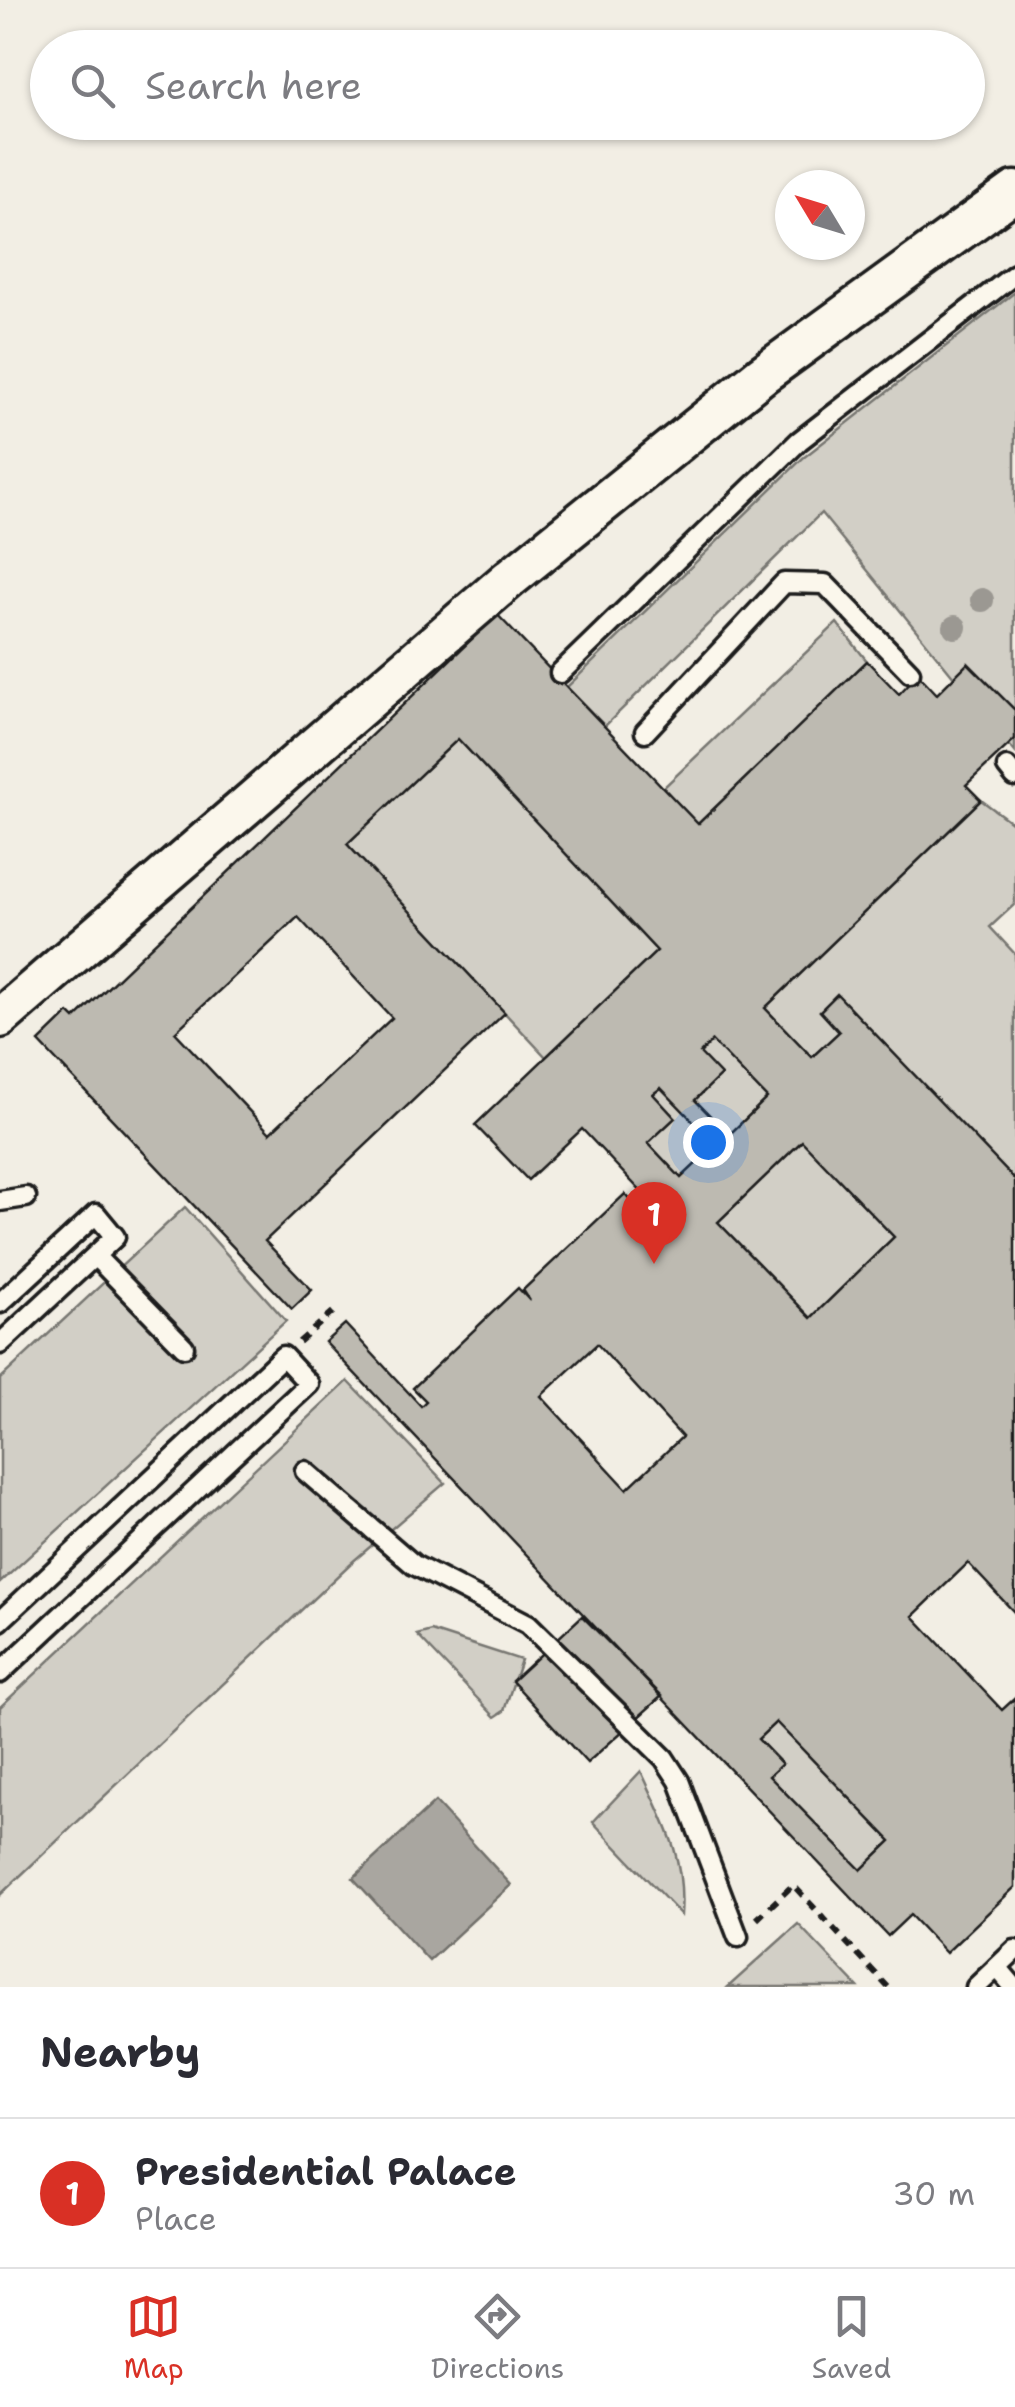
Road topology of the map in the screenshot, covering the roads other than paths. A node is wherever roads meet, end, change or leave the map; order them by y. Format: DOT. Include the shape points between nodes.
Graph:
graph roads {
  1 [pos="1015,192"];
  2 [pos="1015,274"];
  3 [pos="910,672"];
  4 [pos="560,673"];
  5 [pos="645,732"];
  6 [pos="0,1018"];
  7 [pos="26,1198"];
  8 [pos="0,1201"];
  9 [pos="95,1256"];
  10 [pos="0,1303"];
  11 [pos="0,1344"];
  12 [pos="184,1347"];
  13 [pos="304,1471"];
  14 [pos="0,1620"];
  15 [pos="0,1673"];
  16 [pos="738,1937"];
  17 [pos="1015,1950"];
  18 [pos="996,1968"];
  19 [pos="976,1987"];
  20 [pos="1014,1987"];
  1 -- 6 [label="street" via="763,374 539,555"];
  2 -- 4 [label="lane" via="799,441"];
  3 -- 5 [label="lane" via="825,584 784,582"];
  7 -- 8 [label="lane"];
  9 -- 10 [label="lane" via="116,1238 96,1214"];
  9 -- 11 [label="lane"];
  9 -- 12 [label="lane"];
  13 -- 16 [label="lane" via="433,1578 528,1624 664,1758 679,1781"];
  14 -- 15 [label="lane" via="283,1356 309,1384"];
  17 -- 18 [label="lane"];
  18 -- 19 [label="lane"];
  18 -- 20 [label="lane"];
}
